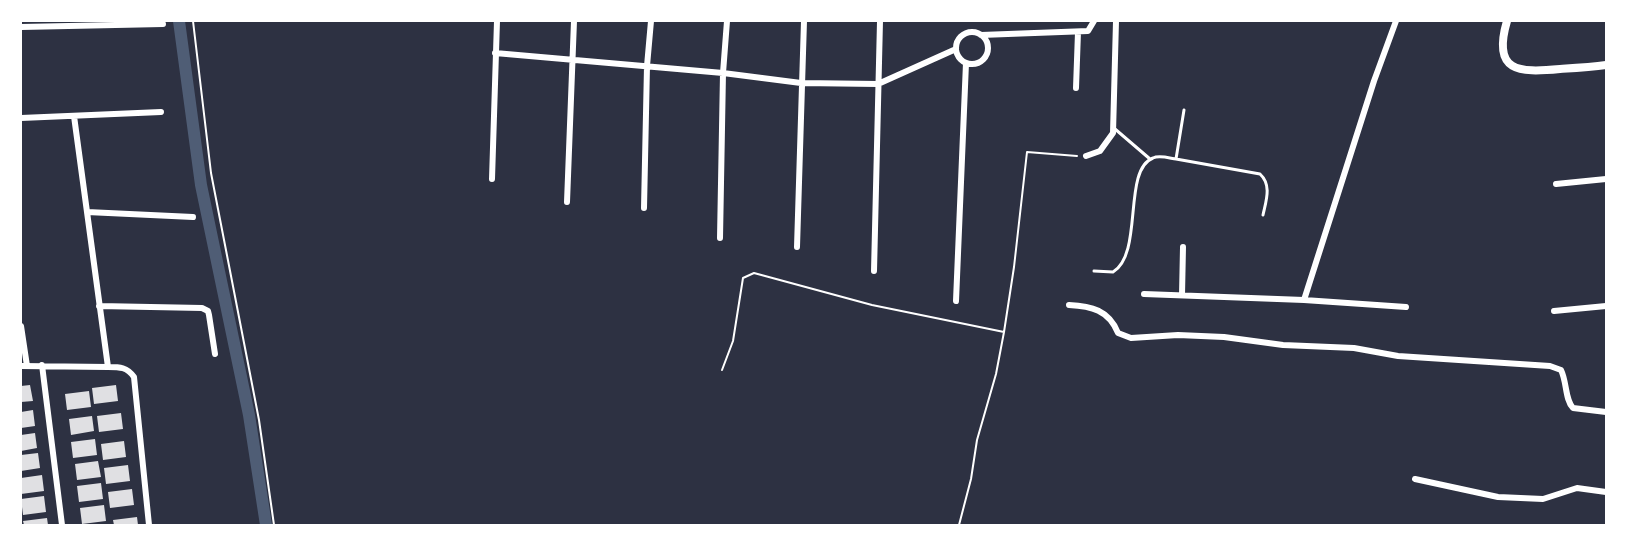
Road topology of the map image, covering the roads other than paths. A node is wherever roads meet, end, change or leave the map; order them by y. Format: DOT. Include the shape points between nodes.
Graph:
graph roads {
  1 [pos="497,21"];
  2 [pos="574,21"];
  3 [pos="651,21"];
  4 [pos="727,21"];
  5 [pos="804,21"];
  6 [pos="880,21"];
  7 [pos="1094,21"];
  8 [pos="1116,21"];
  9 [pos="1396,21"];
  10 [pos="1507,21"];
  11 [pos="163,24"];
  12 [pos="21,27"];
  13 [pos="1078,32"];
  14 [pos="981,35"];
  15 [pos="956,49"];
  16 [pos="495,52"];
  17 [pos="572,59"];
  18 [pos="966,63"];
  19 [pos="1606,65"];
  20 [pos="647,66"];
  21 [pos="723,72"];
  22 [pos="801,83"];
  23 [pos="878,84"];
  24 [pos="1076,88"];
  25 [pos="1184,110"];
  26 [pos="161,112"];
  27 [pos="74,116"];
  28 [pos="21,118"];
  29 [pos="1114,128"];
  30 [pos="1086,156"];
  31 [pos="1150,159"];
  32 [pos="1176,159"];
  33 [pos="492,179"];
  34 [pos="1606,179"];
  35 [pos="1556,184"];
  36 [pos="567,202"];
  37 [pos="644,208"];
  38 [pos="87,212"];
  39 [pos="1263,215"];
  40 [pos="193,217"];
  41 [pos="720,238"];
  42 [pos="797,247"];
  43 [pos="1182,247"];
  44 [pos="874,271"];
  45 [pos="1094,271"];
  46 [pos="1144,294"];
  47 [pos="1182,295"];
  48 [pos="1304,300"];
  49 [pos="956,301"];
  50 [pos="1069,305"];
  51 [pos="99,306"];
  52 [pos="1606,306"];
  53 [pos="1406,307"];
  54 [pos="1554,311"];
  55 [pos="21,326"];
  56 [pos="215,354"];
  57 [pos="42,365"];
  58 [pos="24,366"];
  59 [pos="108,367"];
  60 [pos="1606,412"];
  61 [pos="1415,479"];
  62 [pos="1606,492"];
  63 [pos="62,525"];
  64 [pos="150,525"];
  1 -- 16 [label="street"];
  2 -- 17 [label="street"];
  3 -- 20 [label="street"];
  4 -- 21 [label="street"];
  5 -- 22 [label="street"];
  6 -- 23 [label="street"];
  7 -- 13 [label="street" via="1088,32"];
  8 -- 29 [label="street"];
  9 -- 48 [label="street"];
  10 -- 19 [label="street" via="1501,41 1505,56 1514,67 1530,72"];
  11 -- 12 [label="street"];
  13 -- 14 [label="street"];
  13 -- 24 [label="street"];
  14 -- 15 [label="street" via="965,33"];
  14 -- 18 [label="street" via="988,48 985,58"];
  15 -- 18 [label="street"];
  15 -- 23 [label="street"];
  16 -- 17 [label="street"];
  16 -- 33 [label="street"];
  17 -- 20 [label="street"];
  17 -- 36 [label="street"];
  18 -- 49 [label="street"];
  20 -- 21 [label="street"];
  20 -- 37 [label="street"];
  21 -- 22 [label="street"];
  21 -- 41 [label="street"];
  22 -- 23 [label="street"];
  22 -- 42 [label="street"];
  23 -- 44 [label="street"];
  25 -- 32 [label="lane"];
  26 -- 27 [label="street"];
  27 -- 28 [label="street"];
  27 -- 38 [label="street"];
  29 -- 30 [label="street" via="1100,151"];
  29 -- 31 [label="lane"];
  31 -- 32 [label="lane"];
  31 -- 45 [label="lane" via="1136,185 1123,265 1113,272"];
  32 -- 39 [label="lane" via="1260,174 1268,187"];
  34 -- 35 [label="street"];
  38 -- 40 [label="street"];
  38 -- 51 [label="street"];
  43 -- 47 [label="street"];
  46 -- 47 [label="street"];
  47 -- 48 [label="street"];
  48 -- 53 [label="street"];
  50 -- 60 [label="street" via="1097,310 1118,333 1131,339 1224,337 1354,348 1398,356 1550,366 1561,370 1573,408"];
  51 -- 56 [label="street" via="202,308 209,315"];
  51 -- 59 [label="street"];
  52 -- 54 [label="street"];
  55 -- 58 [label="street"];
  57 -- 58 [label="street"];
  57 -- 59 [label="street"];
  57 -- 63 [label="street"];
  59 -- 64 [label="street" via="121,367 134,378"];
  61 -- 62 [label="street" via="1498,497 1543,499 1577,488"];
}
